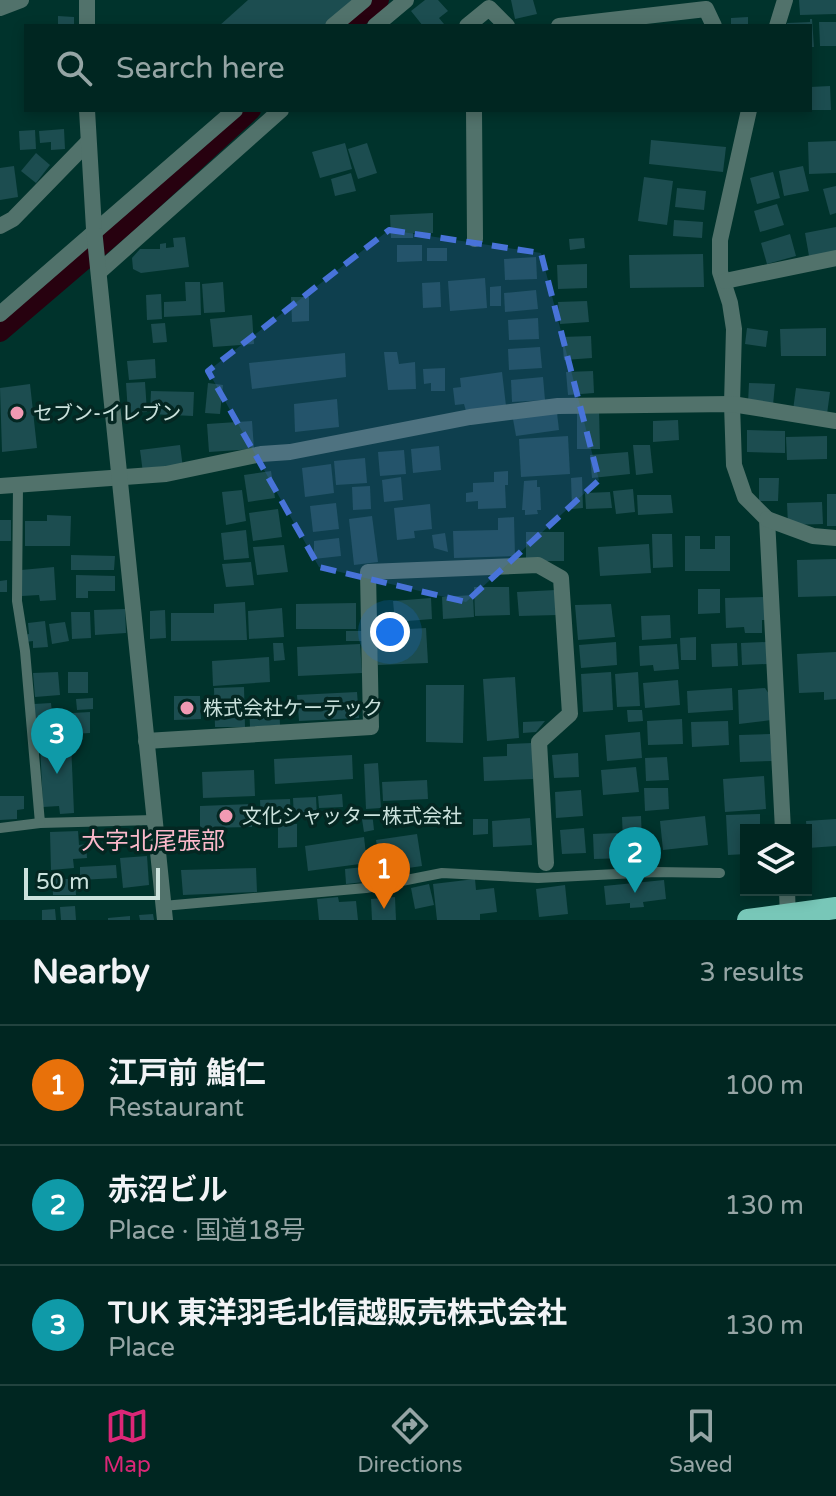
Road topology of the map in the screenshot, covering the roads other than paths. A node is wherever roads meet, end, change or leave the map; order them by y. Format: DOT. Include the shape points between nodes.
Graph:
graph roads {
  1 [pos="21,0"];
  2 [pos="87,0"];
  3 [pos="364,0"];
  4 [pos="406,0"];
  5 [pos="785,0"];
  6 [pos="0,8"];
  7 [pos="87,24"];
  8 [pos="335,24"];
  9 [pos="377,24"];
  10 [pos="469,24"];
  11 [pos="505,24"];
  12 [pos="576,24"];
  13 [pos="713,24"];
  14 [pos="778,24"];
  15 [pos="87,112"];
  16 [pos="233,112"];
  17 [pos="279,112"];
  18 [pos="474,112"];
  19 [pos="749,112"];
  20 [pos="88,142"];
  21 [pos="0,226"];
  22 [pos="95,232"];
  23 [pos="475,239"];
  24 [pos="836,258"];
  25 [pos="99,267"];
  26 [pos="725,281"];
  27 [pos="0,314"];
  28 [pos="732,404"];
  29 [pos="836,421"];
  30 [pos="120,479"];
  31 [pos="18,485"];
  32 [pos="0,486"];
  33 [pos="767,519"];
  34 [pos="836,538"];
  35 [pos="146,741"];
  36 [pos="154,820"];
  37 [pos="40,823"];
  38 [pos="783,824"];
  39 [pos="0,828"];
  40 [pos="546,863"];
  41 [pos="720,873"];
  42 [pos="787,896"];
  43 [pos="836,908"];
  44 [pos="164,913"];
  45 [pos="788,917"];
  46 [pos="748,920"];
  1 -- 6 [label="street"];
  2 -- 7 [label="street"];
  3 -- 8 [label="street"];
  4 -- 9 [label="street"];
  5 -- 14 [label="street"];
  10 -- 11 [label="street" via="489,8"];
  12 -- 13 [label="street" via="706,9"];
  15 -- 20 [label="street"];
  16 -- 22 [label="street"];
  17 -- 25 [label="street"];
  18 -- 23 [label="street"];
  19 -- 26 [label="street" via="720,240"];
  20 -- 21 [label="street"];
  20 -- 22 [label="street"];
  22 -- 25 [label="street"];
  22 -- 27 [label="street"];
  24 -- 26 [label="street"];
  25 -- 30 [label="street"];
  26 -- 28 [label="street" via="734,329"];
  28 -- 29 [label="street"];
  28 -- 30 [label="street" via="544,408 470,417"];
  28 -- 33 [label="street" via="734,465 745,497"];
  30 -- 31 [label="street"];
  30 -- 35 [label="street"];
  31 -- 32 [label="street"];
  31 -- 37 [label="lane" via="17,601"];
  33 -- 34 [label="street" via="813,536"];
  33 -- 38 [label="street"];
  35 -- 36 [label="street"];
  35 -- 40 [label="street" via="371,727 368,572 538,565 561,578 570,714 539,742"];
  36 -- 37 [label="lane"];
  36 -- 44 [label="street"];
  37 -- 39 [label="lane"];
  41 -- 44 [label="lane" via="538,878 442,873 366,888"];
  42 -- 45 [label="street"];
  43 -- 45 [label="highway"];
  45 -- 46 [label="highway"];
}
